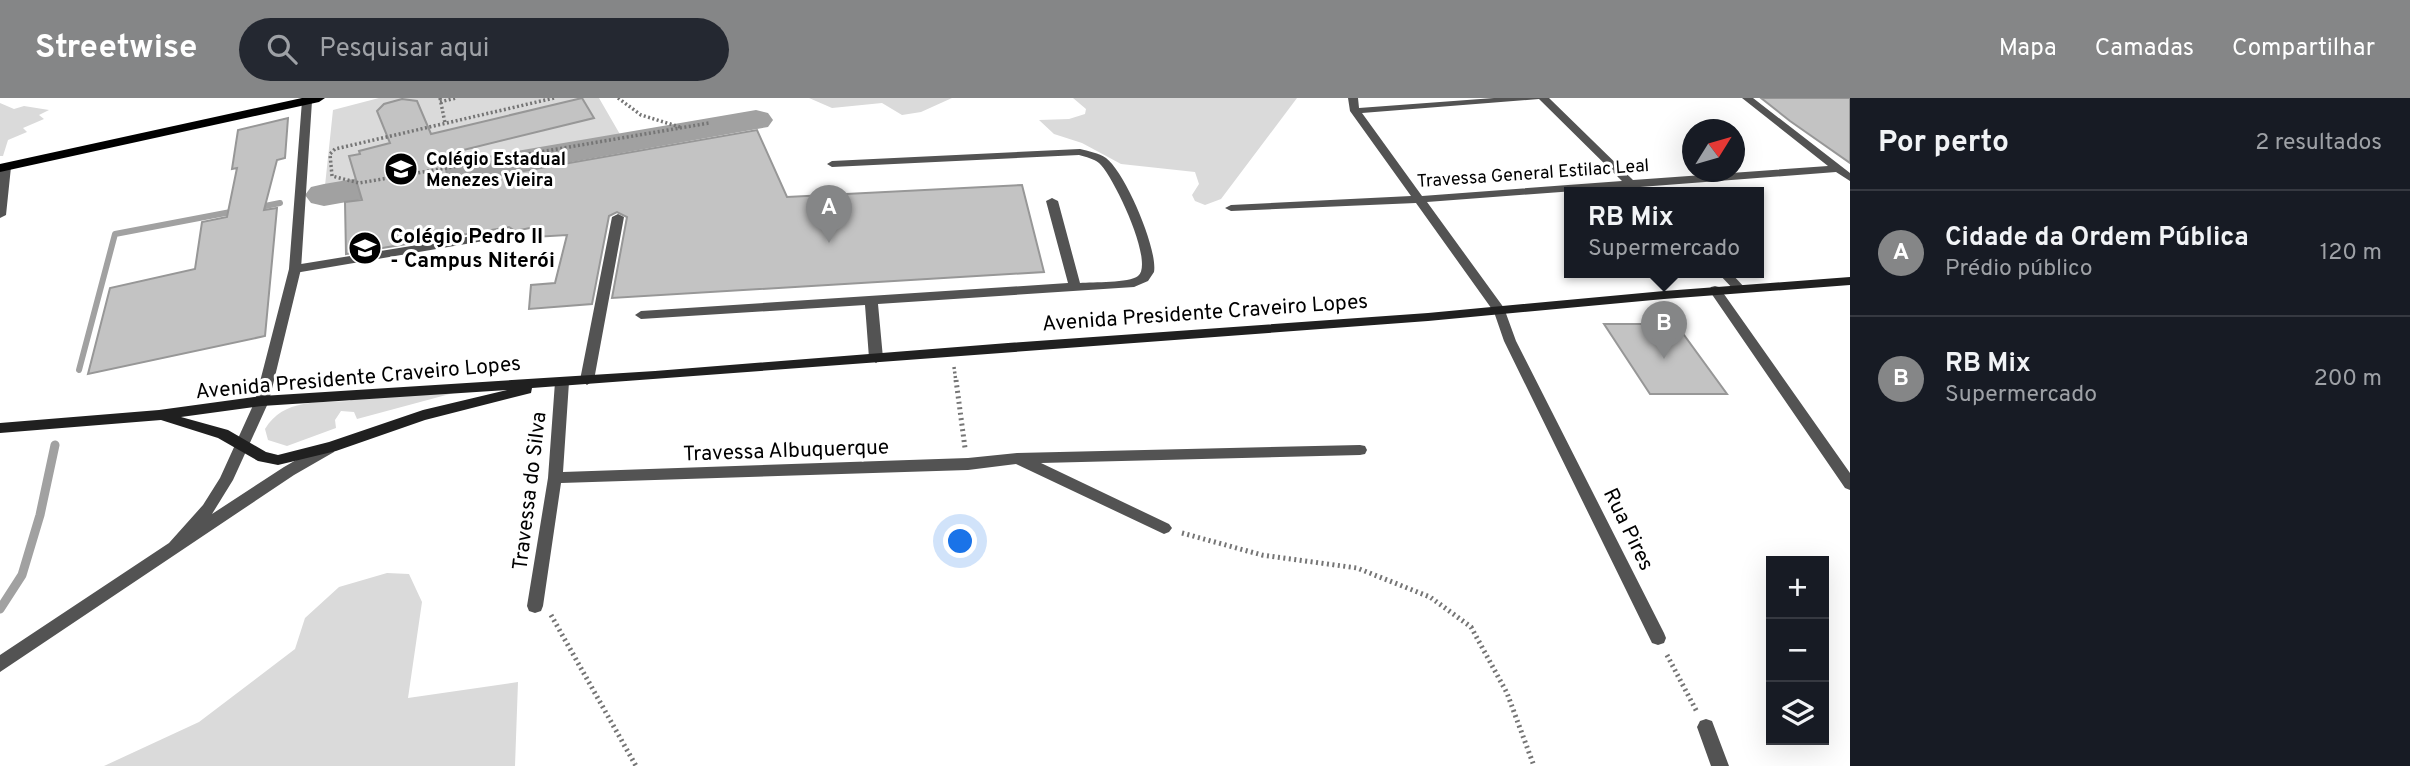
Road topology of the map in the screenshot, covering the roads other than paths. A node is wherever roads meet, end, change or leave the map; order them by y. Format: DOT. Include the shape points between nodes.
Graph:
graph roads {
  1 [pos="1353,98"];
  2 [pos="1535,98"];
  3 [pos="1543,98"];
  4 [pos="1747,98"];
  5 [pos="313,99"];
  6 [pos="1355,111"];
  7 [pos="832,164"];
  8 [pos="3,168"];
  9 [pos="1837,169"];
  10 [pos="1850,178"];
  11 [pos="1630,183"];
  12 [pos="1578,187"];
  13 [pos="1634,187"];
  14 [pos="1564,188"];
  15 [pos="1421,199"];
  16 [pos="1052,201"];
  17 [pos="1231,208"];
  18 [pos="0,215"];
  19 [pos="618,217"];
  20 [pos="509,234"];
  21 [pos="295,269"];
  22 [pos="1729,278"];
  23 [pos="1850,281"];
  24 [pos="1075,287"];
  25 [pos="1740,289"];
  26 [pos="1715,290"];
  27 [pos="871,300"];
  28 [pos="1500,311"];
  29 [pos="641,315"];
  30 [pos="876,358"];
  31 [pos="587,380"];
  32 [pos="562,382"];
  33 [pos="262,401"];
  34 [pos="159,415"];
  35 [pos="0,428"];
  36 [pos="241,445"];
  37 [pos="331,447"];
  38 [pos="1360,450"];
  39 [pos="1017,458"];
  40 [pos="555,478"];
  41 [pos="1850,484"];
  42 [pos="1164,528"];
  43 [pos="173,549"];
  44 [pos="535,606"];
  45 [pos="1658,638"];
  46 [pos="0,664"];
  47 [pos="1706,727"];
  48 [pos="1720,766"];
  1 -- 6 [label="street"];
  2 -- 6 [label="street"];
  3 -- 11 [label="street"];
  4 -- 9 [label="street"];
  5 -- 8 [label="main road"];
  5 -- 21 [label="street"];
  6 -- 15 [label="street, Rua Pires"];
  7 -- 24 [label="street" via="1080,152 1096,157 1106,165 1130,206 1149,270 1144,279 1134,283"];
  8 -- 18 [label="street"];
  9 -- 10 [label="street"];
  9 -- 11 [label="street, Travessa General Estilac Leal"];
  11 -- 12 [label="street, Travessa General Estilac Leal"];
  11 -- 13 [label="street"];
  14 -- 15 [label="street, Travessa General Estilac Leal"];
  15 -- 17 [label="street, Travessa General Estilac Leal"];
  15 -- 28 [label="street, Rua Pires"];
  16 -- 24 [label="street"];
  19 -- 31 [label="street"];
  20 -- 21 [label="street"];
  21 -- 33 [label="street"];
  22 -- 25 [label="street"];
  23 -- 25 [label="main road, Avenida Presidente Craveiro Lopes"];
  24 -- 27 [label="street"];
  25 -- 26 [label="main road, Avenida Presidente Craveiro Lopes"];
  26 -- 28 [label="main road, Avenida Presidente Craveiro Lopes"];
  26 -- 41 [label="street"];
  27 -- 29 [label="street"];
  27 -- 30 [label="street"];
  28 -- 30 [label="main road, Avenida Presidente Craveiro Lopes"];
  28 -- 45 [label="street, Rua Pires" via="1510,341"];
  30 -- 31 [label="main road, Avenida Presidente Craveiro Lopes"];
  31 -- 32 [label="main road, Avenida Presidente Craveiro Lopes"];
  32 -- 33 [label="main road, Avenida Presidente Craveiro Lopes"];
  32 -- 37 [label="main road, Avenida Presidente Craveiro Lopes" via="423,415"];
  32 -- 40 [label="street, Travessa do Silva"];
  33 -- 34 [label="main road, Avenida Presidente Craveiro Lopes"];
  33 -- 36 [label="street"];
  34 -- 35 [label="main road, Avenida Presidente Craveiro Lopes"];
  34 -- 36 [label="main road, Avenida Presidente Craveiro Lopes" via="223,434"];
  36 -- 37 [label="main road, Avenida Presidente Craveiro Lopes" via="278,460"];
  36 -- 43 [label="street" via="208,509"];
  37 -- 43 [label="street, Avenida Presidente Craveiro Lopes"];
  38 -- 39 [label="street, Travessa Albuquerque"];
  39 -- 40 [label="street, Travessa Albuquerque" via="968,464"];
  39 -- 42 [label="street"];
  40 -- 44 [label="street, Travessa do Silva"];
  43 -- 46 [label="street, Avenida Presidente Craveiro Lopes"];
  47 -- 48 [label="street"];
}
